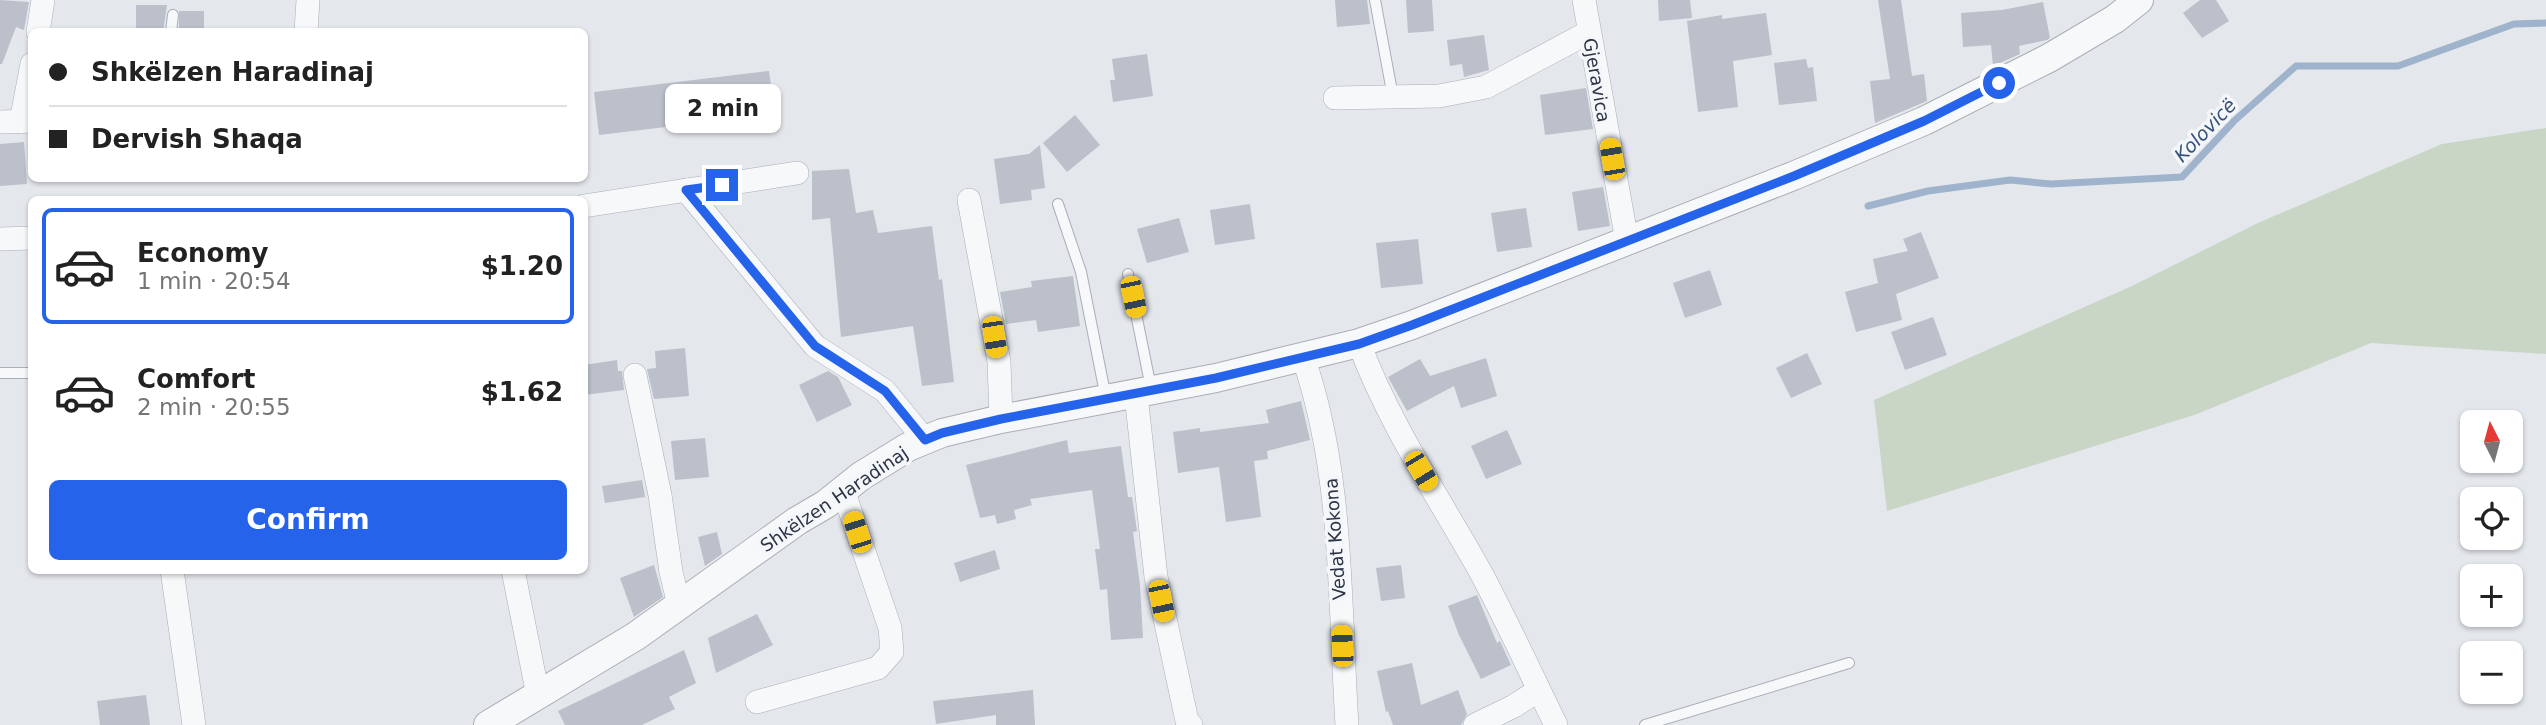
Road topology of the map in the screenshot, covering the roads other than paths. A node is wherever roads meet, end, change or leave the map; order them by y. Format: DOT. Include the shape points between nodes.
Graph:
graph roads {
  1 [pos="43,0"];
  2 [pos="308,0"];
  3 [pos="1375,0"];
  4 [pos="1584,0"];
  5 [pos="2139,0"];
  6 [pos="173,15"];
  7 [pos="38,28"];
  8 [pos="171,28"];
  9 [pos="306,28"];
  10 [pos="1589,32"];
  11 [pos="28,79"];
  12 [pos="1393,97"];
  13 [pos="1335,98"];
  14 [pos="17,122"];
  15 [pos="797,173"];
  16 [pos="686,190"];
  17 [pos="969,200"];
  18 [pos="1058,204"];
  19 [pos="588,205"];
  20 [pos="0,239"];
  21 [pos="28,239"];
  22 [pos="1627,242"];
  23 [pos="1128,274"];
  24 [pos="1359,344"];
  25 [pos="1303,357"];
  26 [pos="0,373"];
  27 [pos="28,373"];
  28 [pos="635,375"];
  29 [pos="1144,393"];
  30 [pos="1106,398"];
  31 [pos="1001,419"];
  32 [pos="925,440"];
  33 [pos="843,490"];
  34 [pos="173,574"];
  35 [pos="514,574"];
  36 [pos="679,605"];
  37 [pos="1849,663"];
  38 [pos="1539,690"];
  39 [pos="538,695"];
  40 [pos="757,702"];
  41 [pos="194,725"];
  42 [pos="488,725"];
  43 [pos="1191,725"];
  44 [pos="1347,725"];
  45 [pos="1475,725"];
  46 [pos="1556,725"];
  47 [pos="1645,725"];
  1 -- 7 [label="street"];
  2 -- 9 [label="street"];
  3 -- 12 [label="lane"];
  4 -- 10 [label="street, Gjeravica"];
  5 -- 22 [label="street, Shkëlzen Haradinaj" via="2049,58 1924,121"];
  6 -- 8 [label="lane"];
  10 -- 12 [label="street" via="1486,87 1439,96"];
  10 -- 22 [label="street, Gjeravica"];
  11 -- 14 [label="street"];
  12 -- 13 [label="street"];
  15 -- 16 [label="street"];
  16 -- 19 [label="street"];
  16 -- 32 [label="street" via="815,346 885,391"];
  17 -- 31 [label="street" via="999,362"];
  18 -- 30 [label="lane" via="1081,272"];
  20 -- 21 [label="street"];
  22 -- 24 [label="street, Shkëlzen Haradinaj"];
  23 -- 29 [label="lane"];
  24 -- 25 [label="street, Shkëlzen Haradinaj"];
  24 -- 38 [label="street" via="1387,407 1480,572"];
  25 -- 29 [label="street, Shkëlzen Haradinaj"];
  25 -- 44 [label="street, Vedat Kokona" via="1330,460"];
  26 -- 27 [label="lane"];
  28 -- 36 [label="street"];
  29 -- 30 [label="street, Shkëlzen Haradinaj"];
  29 -- 43 [label="street" via="1156,577"];
  30 -- 31 [label="street, Shkëlzen Haradinaj"];
  31 -- 32 [label="street, Shkëlzen Haradinaj"];
  32 -- 33 [label="street, Shkëlzen Haradinaj"];
  33 -- 36 [label="street, Shkëlzen Haradinaj"];
  33 -- 40 [label="street" via="890,628 892,652 878,668"];
  34 -- 41 [label="street"];
  35 -- 39 [label="street"];
  36 -- 39 [label="street, Shkëlzen Haradinaj"];
  37 -- 47 [label="lane"];
  38 -- 45 [label="street"];
  38 -- 46 [label="street"];
  39 -- 42 [label="street, Shkëlzen Haradinaj"];
}
